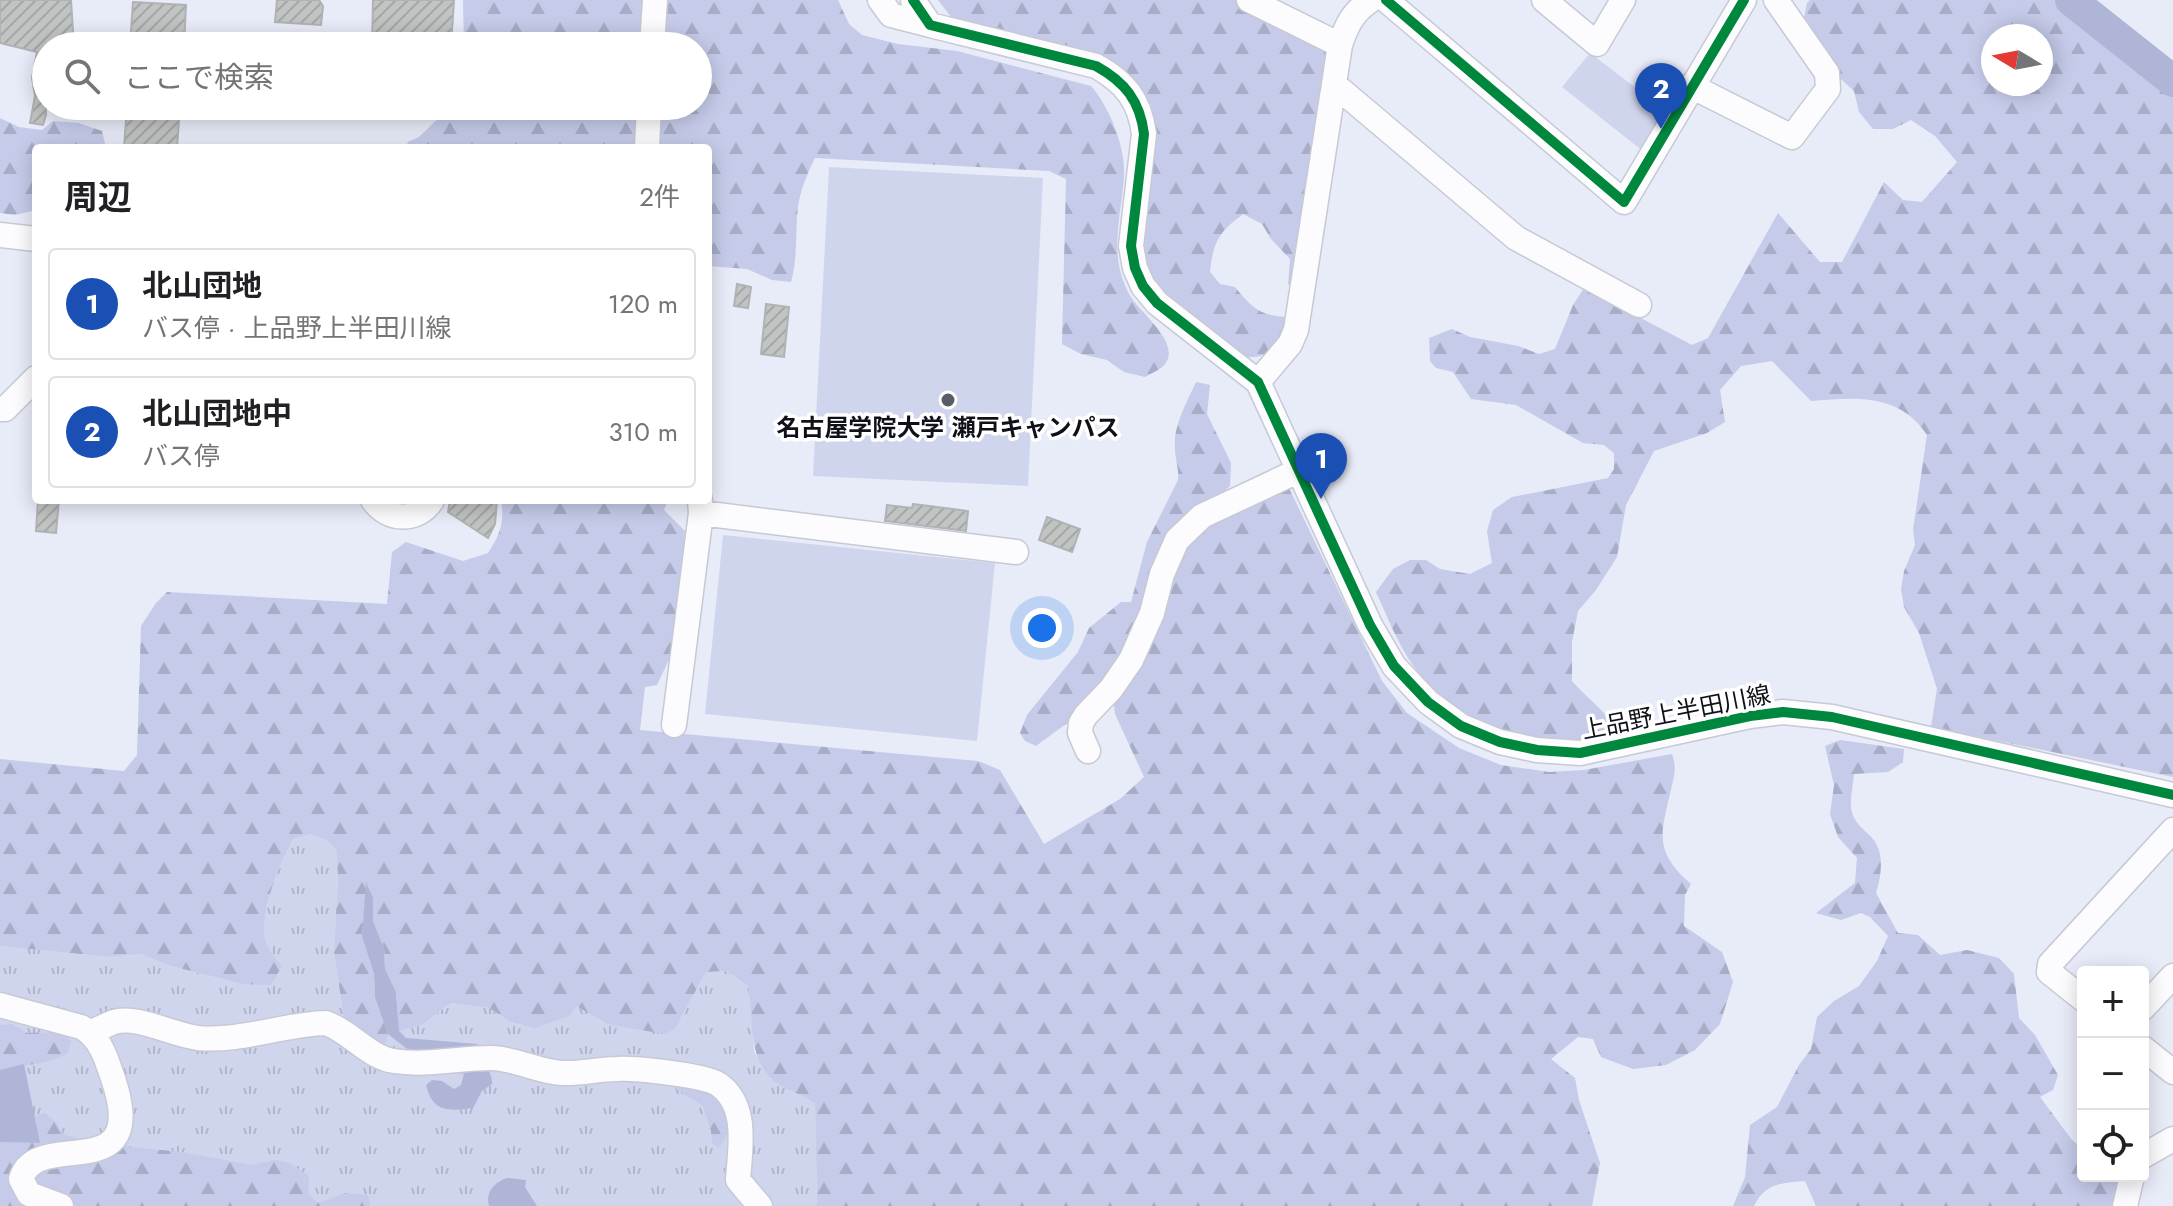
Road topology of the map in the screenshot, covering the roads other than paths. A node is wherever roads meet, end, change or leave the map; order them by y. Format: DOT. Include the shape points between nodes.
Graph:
graph roads {
  1 [pos="655,0"];
  2 [pos="880,0"];
  3 [pos="913,0"];
  4 [pos="1249,0"];
  5 [pos="1371,0"];
  6 [pos="1386,0"];
  7 [pos="1544,0"];
  8 [pos="1623,0"];
  9 [pos="1744,0"];
  10 [pos="1776,0"];
  11 [pos="930,25"];
  12 [pos="653,32"];
  13 [pos="1340,45"];
  14 [pos="1335,85"];
  15 [pos="1691,86"];
  16 [pos="648,120"];
  17 [pos="647,144"];
  18 [pos="0,235"];
  19 [pos="32,239"];
  20 [pos="1639,305"];
  21 [pos="32,382"];
  22 [pos="1258,382"];
  23 [pos="0,409"];
  24 [pos="1300,470"];
  25 [pos="376,504"];
  26 [pos="427,504"];
  27 [pos="701,506"];
  28 [pos="1016,552"];
  29 [pos="674,725"];
  30 [pos="1088,751"];
  31 [pos="2173,795"];
  32 [pos="2173,830"];
  33 [pos="2173,976"];
  34 [pos="2077,994"];
  35 [pos="2149,1002"];
  36 [pos="0,1005"];
  37 [pos="91,1032"];
  38 [pos="2149,1053"];
  39 [pos="2173,1072"];
  40 [pos="2173,1139"];
  41 [pos="2149,1153"];
  42 [pos="2131,1182"];
  43 [pos="61,1206"];
  44 [pos="760,1206"];
  45 [pos="2125,1206"];
  1 -- 12 [label="street"];
  2 -- 11 [label="street, 上品野上半田川線" via="891,15"];
  3 -- 11 [label="street"];
  4 -- 13 [label="street"];
  5 -- 13 [label="street" via="1356,10"];
  6 -- 15 [label="street" via="1624,202"];
  7 -- 8 [label="street" via="1597,44"];
  9 -- 15 [label="street"];
  10 -- 15 [label="street" via="1827,73 1828,89 1792,137"];
  11 -- 22 [label="street, 上品野上半田川線" via="1096,66 1127,88 1142,117 1144,134 1131,246 1143,286 1157,303"];
  13 -- 14 [label="street"];
  14 -- 20 [label="street" via="1516,238"];
  14 -- 22 [label="street" via="1296,330"];
  16 -- 17 [label="street"];
  18 -- 19 [label="street"];
  21 -- 23 [label="street"];
  22 -- 24 [label="street, 上品野上半田川線"];
  24 -- 30 [label="street" via="1202,516 1177,540 1131,660 1081,723"];
  24 -- 31 [label="street, 上品野上半田川線" via="1394,666 1428,702 1461,726 1500,742 1580,753 1783,712 1832,717"];
  25 -- 26 [label="street" via="389,515 403,517"];
  27 -- 28 [label="street"];
  27 -- 29 [label="street"];
  32 -- 34 [label="street" via="2050,964 2049,972"];
  33 -- 35 [label="street"];
  36 -- 37 [label="street"];
  37 -- 43 [label="street" via="109,1066 119,1103 118,1131 94,1152 34,1160 21,1179 29,1194"];
  37 -- 44 [label="street" via="129,1021 195,1037 225,1038 326,1023 391,1061 494,1058 564,1073 620,1068 703,1077 725,1090 738,1113 738,1180"];
  38 -- 39 [label="street"];
  40 -- 41 [label="street"];
  42 -- 45 [label="street"];
}
